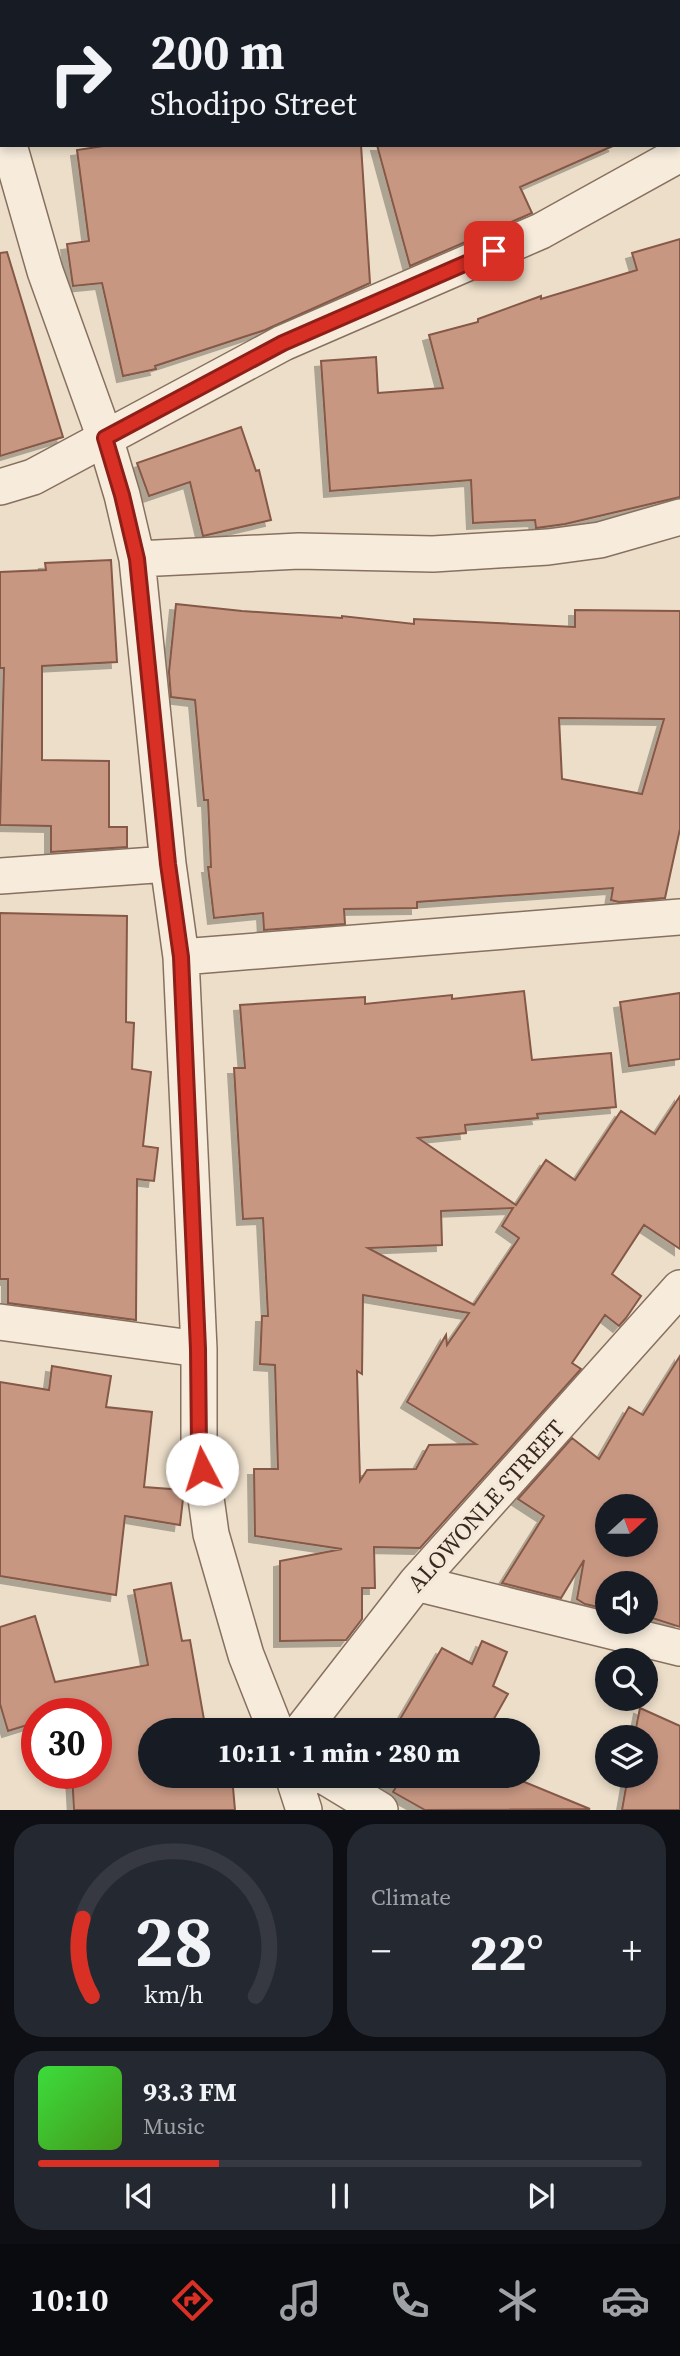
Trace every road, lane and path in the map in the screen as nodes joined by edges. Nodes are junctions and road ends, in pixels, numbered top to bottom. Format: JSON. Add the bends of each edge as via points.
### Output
{"nodes":[{"id":1,"x":10,"y":147,"type":"edge"},
{"id":2,"x":680,"y":154,"type":"edge"},
{"id":3,"x":105,"y":438,"type":"junction"},
{"id":4,"x":0,"y":487,"type":"edge"},
{"id":5,"x":680,"y":517,"type":"edge"},
{"id":6,"x":137,"y":559,"type":"junction"},
{"id":7,"x":168,"y":864,"type":"junction"},
{"id":8,"x":0,"y":876,"type":"edge"},
{"id":9,"x":680,"y":916,"type":"edge"},
{"id":10,"x":181,"y":957,"type":"junction"},
{"id":11,"x":680,"y":1288,"type":"edge"},
{"id":12,"x":669,"y":1320,"type":"edge"},
{"id":13,"x":0,"y":1322,"type":"edge"},
{"id":14,"x":198,"y":1349,"type":"junction"},
{"id":15,"x":416,"y":1583,"type":"junction"},
{"id":16,"x":680,"y":1648,"type":"edge"},
{"id":17,"x":271,"y":1718,"type":"edge"},
{"id":18,"x":311,"y":1718,"type":"edge"},
{"id":19,"x":297,"y":1788,"type":"edge"},
{"id":20,"x":344,"y":1788,"type":"edge"},
{"id":21,"x":304,"y":1810,"type":"edge"},
{"id":22,"x":380,"y":1810,"type":"edge"}],
"edges":[{"from":1,"to":3,"type":"street","via":[[45,271]]},
{"from":2,"to":3,"type":"street","via":[[541,231],[283,343]]},
{"from":3,"to":4,"type":"street","via":[[33,477]]},
{"from":3,"to":6,"type":"street"},
{"from":5,"to":6,"type":"street","via":[[600,540],[548,547],[433,554],[299,551]]},
{"from":6,"to":7,"type":"street"},
{"from":7,"to":8,"type":"street"},
{"from":7,"to":10,"type":"street"},
{"from":9,"to":10,"type":"street"},
{"from":10,"to":14,"type":"street"},
{"from":11,"to":12,"type":"street","name":"ALOWONLE STREET"},
{"from":12,"to":15,"type":"street","name":"ALOWONLE STREET"},
{"from":13,"to":14,"type":"street"},
{"from":14,"to":17,"type":"street","via":[[199,1448],[211,1534],[246,1655]]},
{"from":15,"to":16,"type":"street"},
{"from":15,"to":18,"type":"street","name":"ALOWONLE STREET"},
{"from":19,"to":21,"type":"street"},
{"from":20,"to":22,"type":"street"}]}
